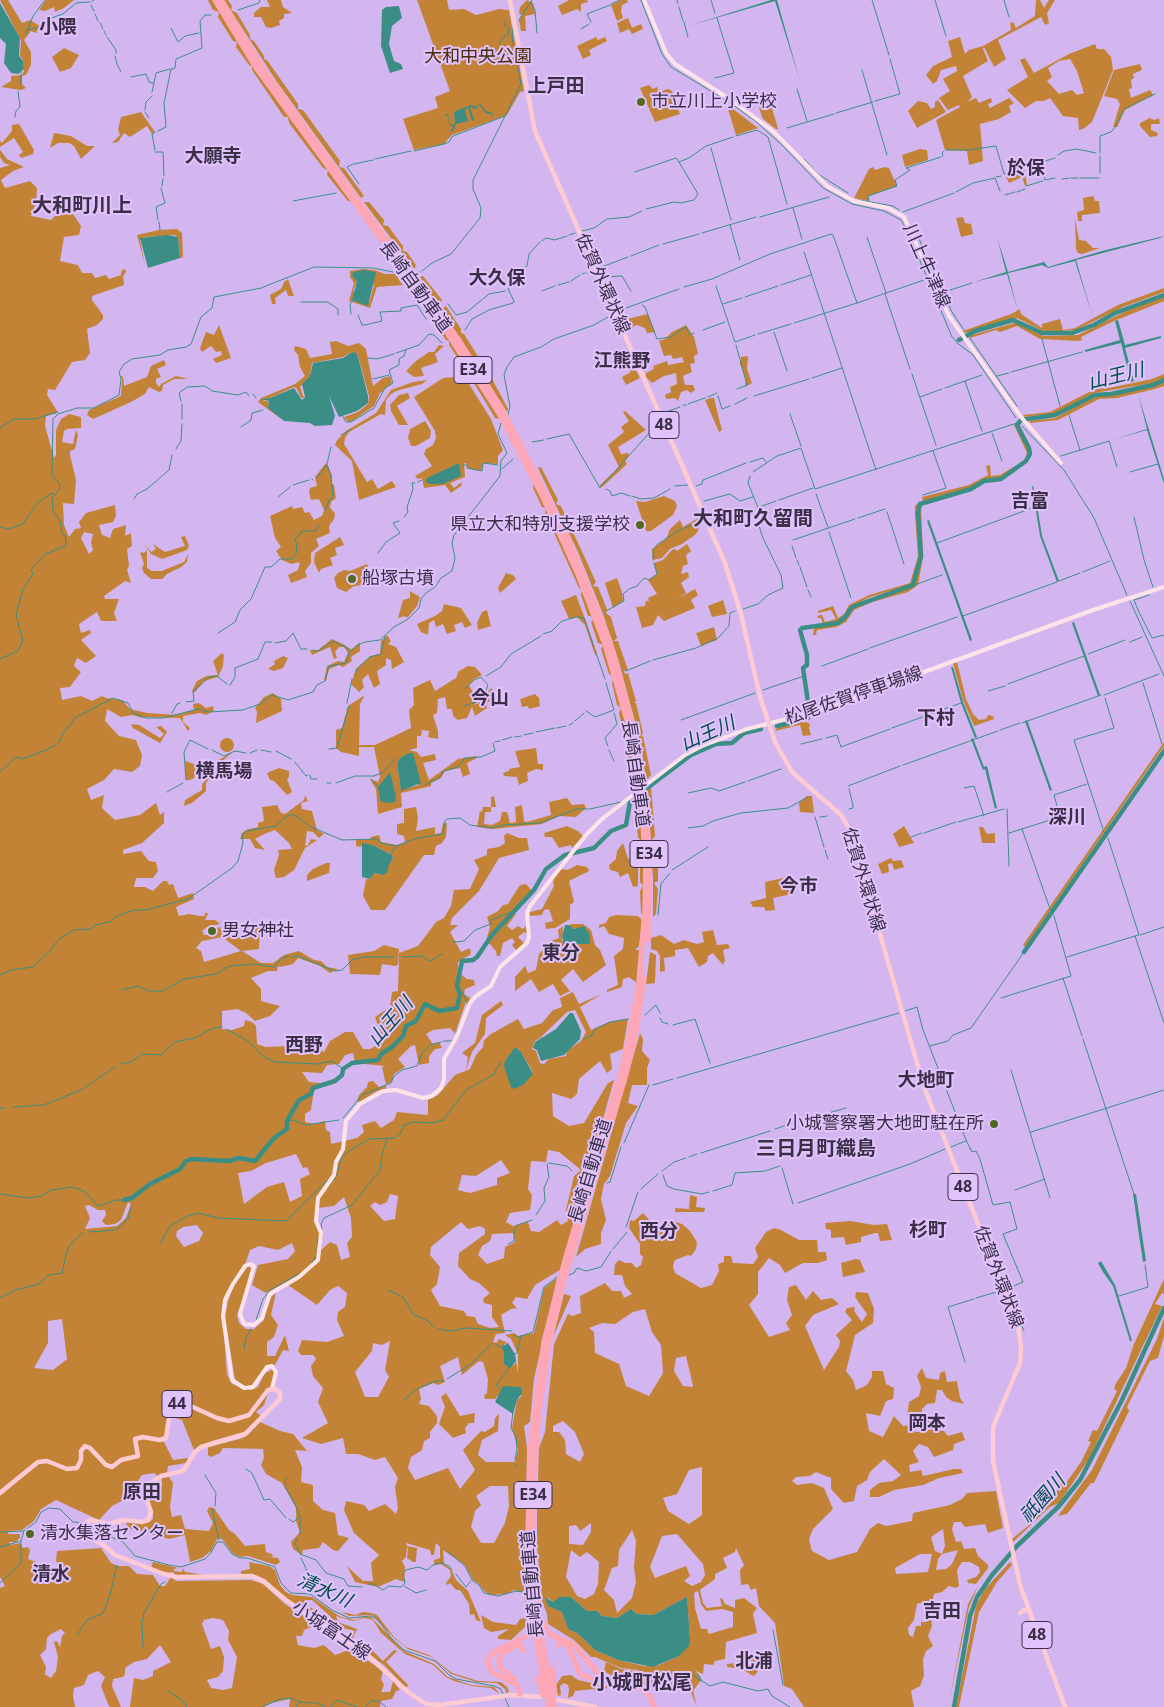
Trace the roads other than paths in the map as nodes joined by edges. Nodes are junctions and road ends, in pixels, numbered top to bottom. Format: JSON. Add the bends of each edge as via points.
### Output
{"nodes":[{"id":1,"x":216,"y":0,"type":"edge"},
{"id":2,"x":221,"y":0,"type":"edge"},
{"id":3,"x":510,"y":0,"type":"edge"},
{"id":4,"x":644,"y":0,"type":"edge"},
{"id":5,"x":1061,"y":463,"type":"dead end"},
{"id":6,"x":1164,"y":587,"type":"edge"},
{"id":7,"x":768,"y":723,"type":"junction"},
{"id":8,"x":642,"y":785,"type":"junction"},
{"id":9,"x":560,"y":1284,"type":"junction"},
{"id":10,"x":272,"y":1389,"type":"junction"},
{"id":11,"x":0,"y":1493,"type":"edge"},
{"id":12,"x":529,"y":1560,"type":"junction"},
{"id":13,"x":534,"y":1565,"type":"junction"},
{"id":14,"x":1028,"y":1611,"type":"junction"},
{"id":15,"x":1020,"y":1613,"type":"dead end"},
{"id":16,"x":544,"y":1624,"type":"junction"},
{"id":17,"x":547,"y":1634,"type":"dead end"},
{"id":18,"x":558,"y":1646,"type":"dead end"},
{"id":19,"x":523,"y":1650,"type":"dead end"},
{"id":20,"x":553,"y":1669,"type":"dead end"},
{"id":21,"x":538,"y":1678,"type":"dead end"},
{"id":22,"x":522,"y":1694,"type":"junction"},
{"id":23,"x":540,"y":1697,"type":"dead end"},
{"id":24,"x":558,"y":1700,"type":"dead end"},
{"id":25,"x":548,"y":1707,"type":"edge"},
{"id":26,"x":555,"y":1707,"type":"edge"},
{"id":27,"x":595,"y":1707,"type":"edge"},
{"id":28,"x":653,"y":1707,"type":"edge"},
{"id":29,"x":1065,"y":1707,"type":"edge"}],
"edges":[{"from":1,"to":8,"type":"highway","name":"長崎自動車道","number":"E34","via":[[280,100],[430,306],[477,376],[523,456],[570,556],[605,644],[625,710]]},
{"from":2,"to":8,"type":"highway","name":"長崎自動車道","number":"E34","via":[[261,66],[458,339],[526,454],[567,536],[610,642],[629,708]]},
{"from":3,"to":7,"type":"main road","name":"佐賀外環状線","number":"48","via":[[535,131],[725,563]]},
{"from":4,"to":5,"type":"main road","name":"川上牛津線","via":[[666,54],[674,64],[774,132],[827,186],[854,201],[888,208],[904,217],[944,307],[1025,423]]},
{"from":6,"to":7,"type":"main road","name":"松尾佐賀停車場線","via":[[816,712]]},
{"from":7,"to":10,"type":"main road","name":"松尾佐賀停車場線","via":[[731,734],[685,755],[602,819],[530,906],[527,912],[527,943],[500,968],[491,986],[470,1003],[444,1059],[441,1088],[432,1096],[423,1098],[396,1090],[383,1090],[360,1104],[346,1121],[343,1149],[334,1175],[318,1198],[316,1221],[321,1233],[318,1260],[299,1277],[270,1294],[262,1318],[254,1325],[244,1324],[240,1314],[254,1266],[245,1266],[225,1300],[223,1316],[232,1380],[244,1388],[253,1387],[266,1368],[272,1366],[276,1372]]},
{"from":7,"to":14,"type":"main road","name":"佐賀外環状線","number":"48","via":[[792,772],[841,815],[850,830],[924,1087],[1018,1325],[1020,1363],[997,1414],[992,1437],[1010,1543]]},
{"from":8,"to":9,"type":"highway","name":"長崎自動車道","number":"E34","via":[[648,912],[634,1030]]},
{"from":9,"to":12,"type":"highway","name":"長崎自動車道","number":"E34","via":[[544,1342],[534,1410],[528,1479]]},
{"from":9,"to":13,"type":"highway","name":"長崎自動車道","number":"E34","via":[[539,1411],[532,1501]]},
{"from":10,"to":11,"type":"main road","number":"44","via":[[249,1415],[229,1421],[178,1403],[170,1411],[166,1438],[160,1440],[143,1436],[135,1439],[138,1456],[121,1460],[112,1467],[85,1446],[77,1468],[67,1469],[47,1461],[38,1462]]},
{"from":10,"to":22,"type":"main road","name":"小城富士線","via":[[278,1391],[280,1399],[245,1434],[201,1447],[183,1471],[163,1475],[146,1486],[151,1512],[148,1520],[108,1524],[93,1520],[84,1523],[83,1534],[115,1555],[164,1574],[177,1577],[252,1576],[263,1581],[365,1653],[426,1704]]},
{"from":12,"to":22,"type":"highway","via":[[530,1633],[496,1651],[488,1663],[494,1673],[517,1684]]},
{"from":12,"to":25,"type":"highway","name":"長崎自動車道","number":"E34","via":[[537,1642]]},
{"from":13,"to":16,"type":"highway"},
{"from":13,"to":26,"type":"highway","name":"長崎自動車道","number":"E34","via":[[542,1646]]},
{"from":14,"to":15,"type":"main road"},
{"from":14,"to":29,"type":"main road","name":"佐賀外環状線","number":"48"},
{"from":16,"to":17,"type":"highway"},
{"from":16,"to":28,"type":"highway","via":[[549,1634],[573,1644],[602,1677],[642,1689],[650,1696]]},
{"from":18,"to":28,"type":"highway","via":[[562,1642],[568,1646],[583,1677],[640,1691]]},
{"from":19,"to":22,"type":"highway","via":[[520,1645],[514,1646],[502,1654],[499,1662],[504,1671],[521,1685]]},
{"from":20,"to":26,"type":"highway"},
{"from":21,"to":25,"type":"highway"},
{"from":22,"to":23,"type":"main road","name":"小城富士線"},
{"from":24,"to":27,"type":"main road"}]}
